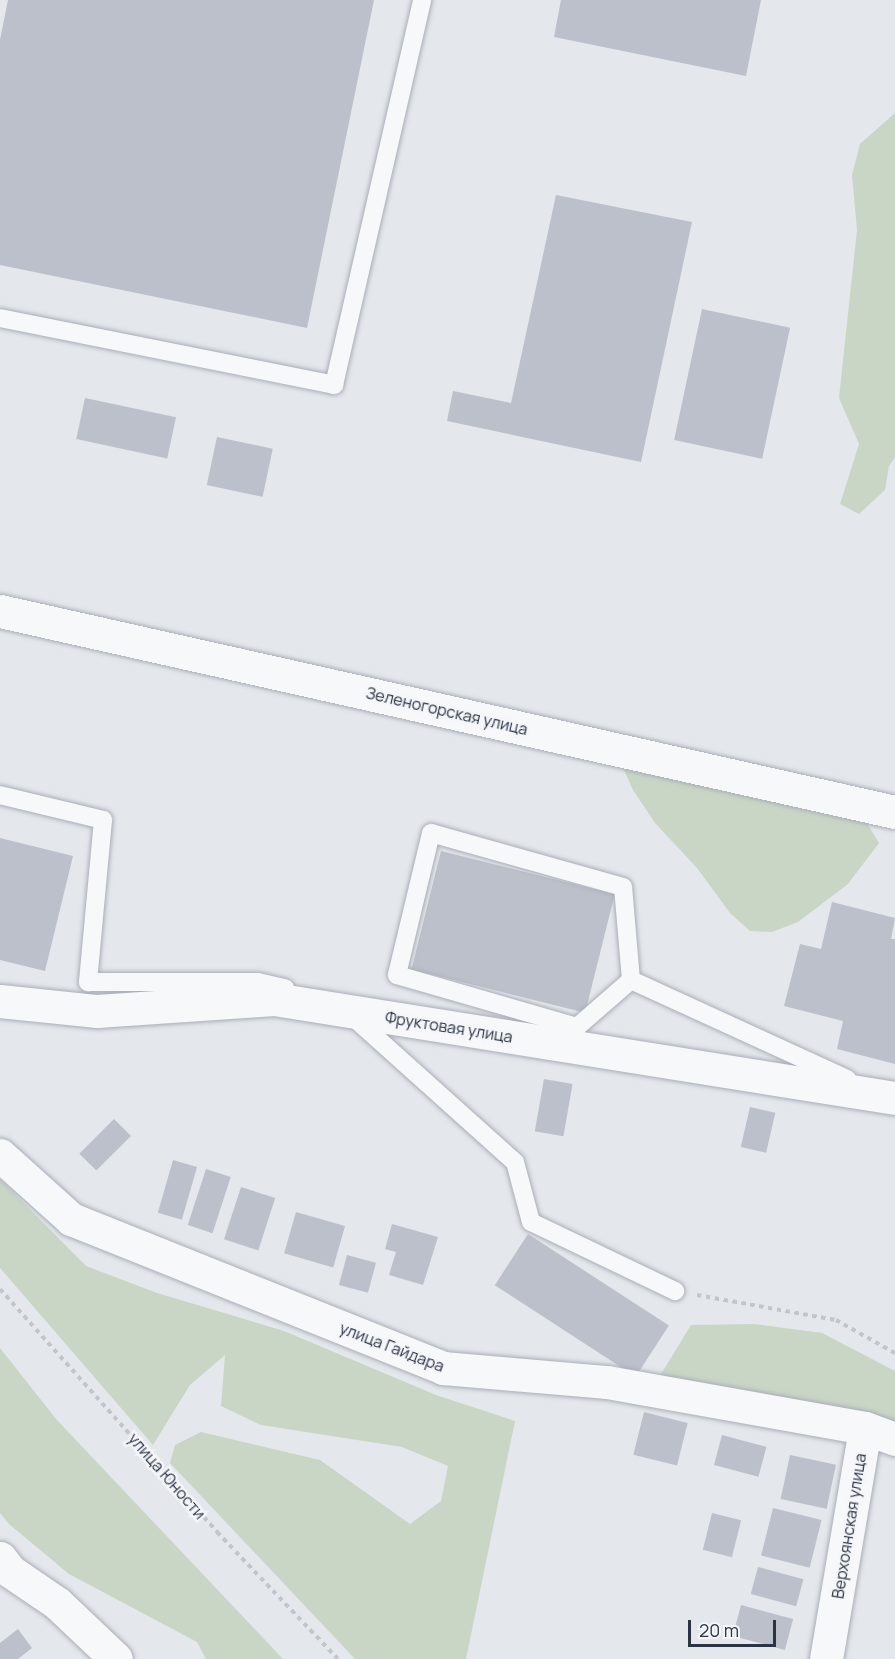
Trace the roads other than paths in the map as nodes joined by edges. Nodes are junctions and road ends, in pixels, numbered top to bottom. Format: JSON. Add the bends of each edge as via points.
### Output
{"nodes":[{"id":1,"x":422,"y":0,"type":"edge"},
{"id":2,"x":0,"y":318,"type":"edge"},
{"id":3,"x":0,"y":611,"type":"edge"},
{"id":4,"x":0,"y":795,"type":"edge"},
{"id":5,"x":889,"y":804,"type":"edge"},
{"id":6,"x":631,"y":980,"type":"junction"},
{"id":7,"x":0,"y":1001,"type":"edge"},
{"id":8,"x":346,"y":1010,"type":"junction"},
{"id":9,"x":577,"y":1027,"type":"junction"},
{"id":10,"x":540,"y":1041,"type":"junction"},
{"id":11,"x":893,"y":1096,"type":"edge"},
{"id":12,"x":0,"y":1155,"type":"edge"},
{"id":13,"x":675,"y":1291,"type":"road end"},
{"id":14,"x":880,"y":1433,"type":"edge"},
{"id":15,"x":0,"y":1558,"type":"edge"},
{"id":16,"x":116,"y":1659,"type":"edge"},
{"id":17,"x":826,"y":1659,"type":"edge"}],
"edges":[{"from":1,"to":2,"type":"lane","via":[[334,385]]},
{"from":3,"to":5,"type":"street","name":"Зеленогорская улица"},
{"from":4,"to":10,"type":"lane","via":[[103,820],[88,982],[258,982]]},
{"from":6,"to":9,"type":"lane"},
{"from":6,"to":9,"type":"lane","via":[[622,887],[431,833],[397,975]]},
{"from":6,"to":11,"type":"lane","via":[[772,1047]]},
{"from":7,"to":8,"type":"street","name":"Фруктовая улица","via":[[97,1011],[274,999]]},
{"from":8,"to":10,"type":"street","name":"Фруктовая улица"},
{"from":8,"to":13,"type":"lane","via":[[514,1162],[531,1222]]},
{"from":9,"to":10,"type":"lane"},
{"from":10,"to":11,"type":"street","name":"Фруктовая улица"},
{"from":12,"to":14,"type":"street","name":"улица Гайдара","via":[[71,1220],[443,1368],[607,1382]]},
{"from":14,"to":17,"type":"street","name":"Верхоянская улица"},
{"from":15,"to":16,"type":"street","via":[[10,1571],[57,1603]]}]}
